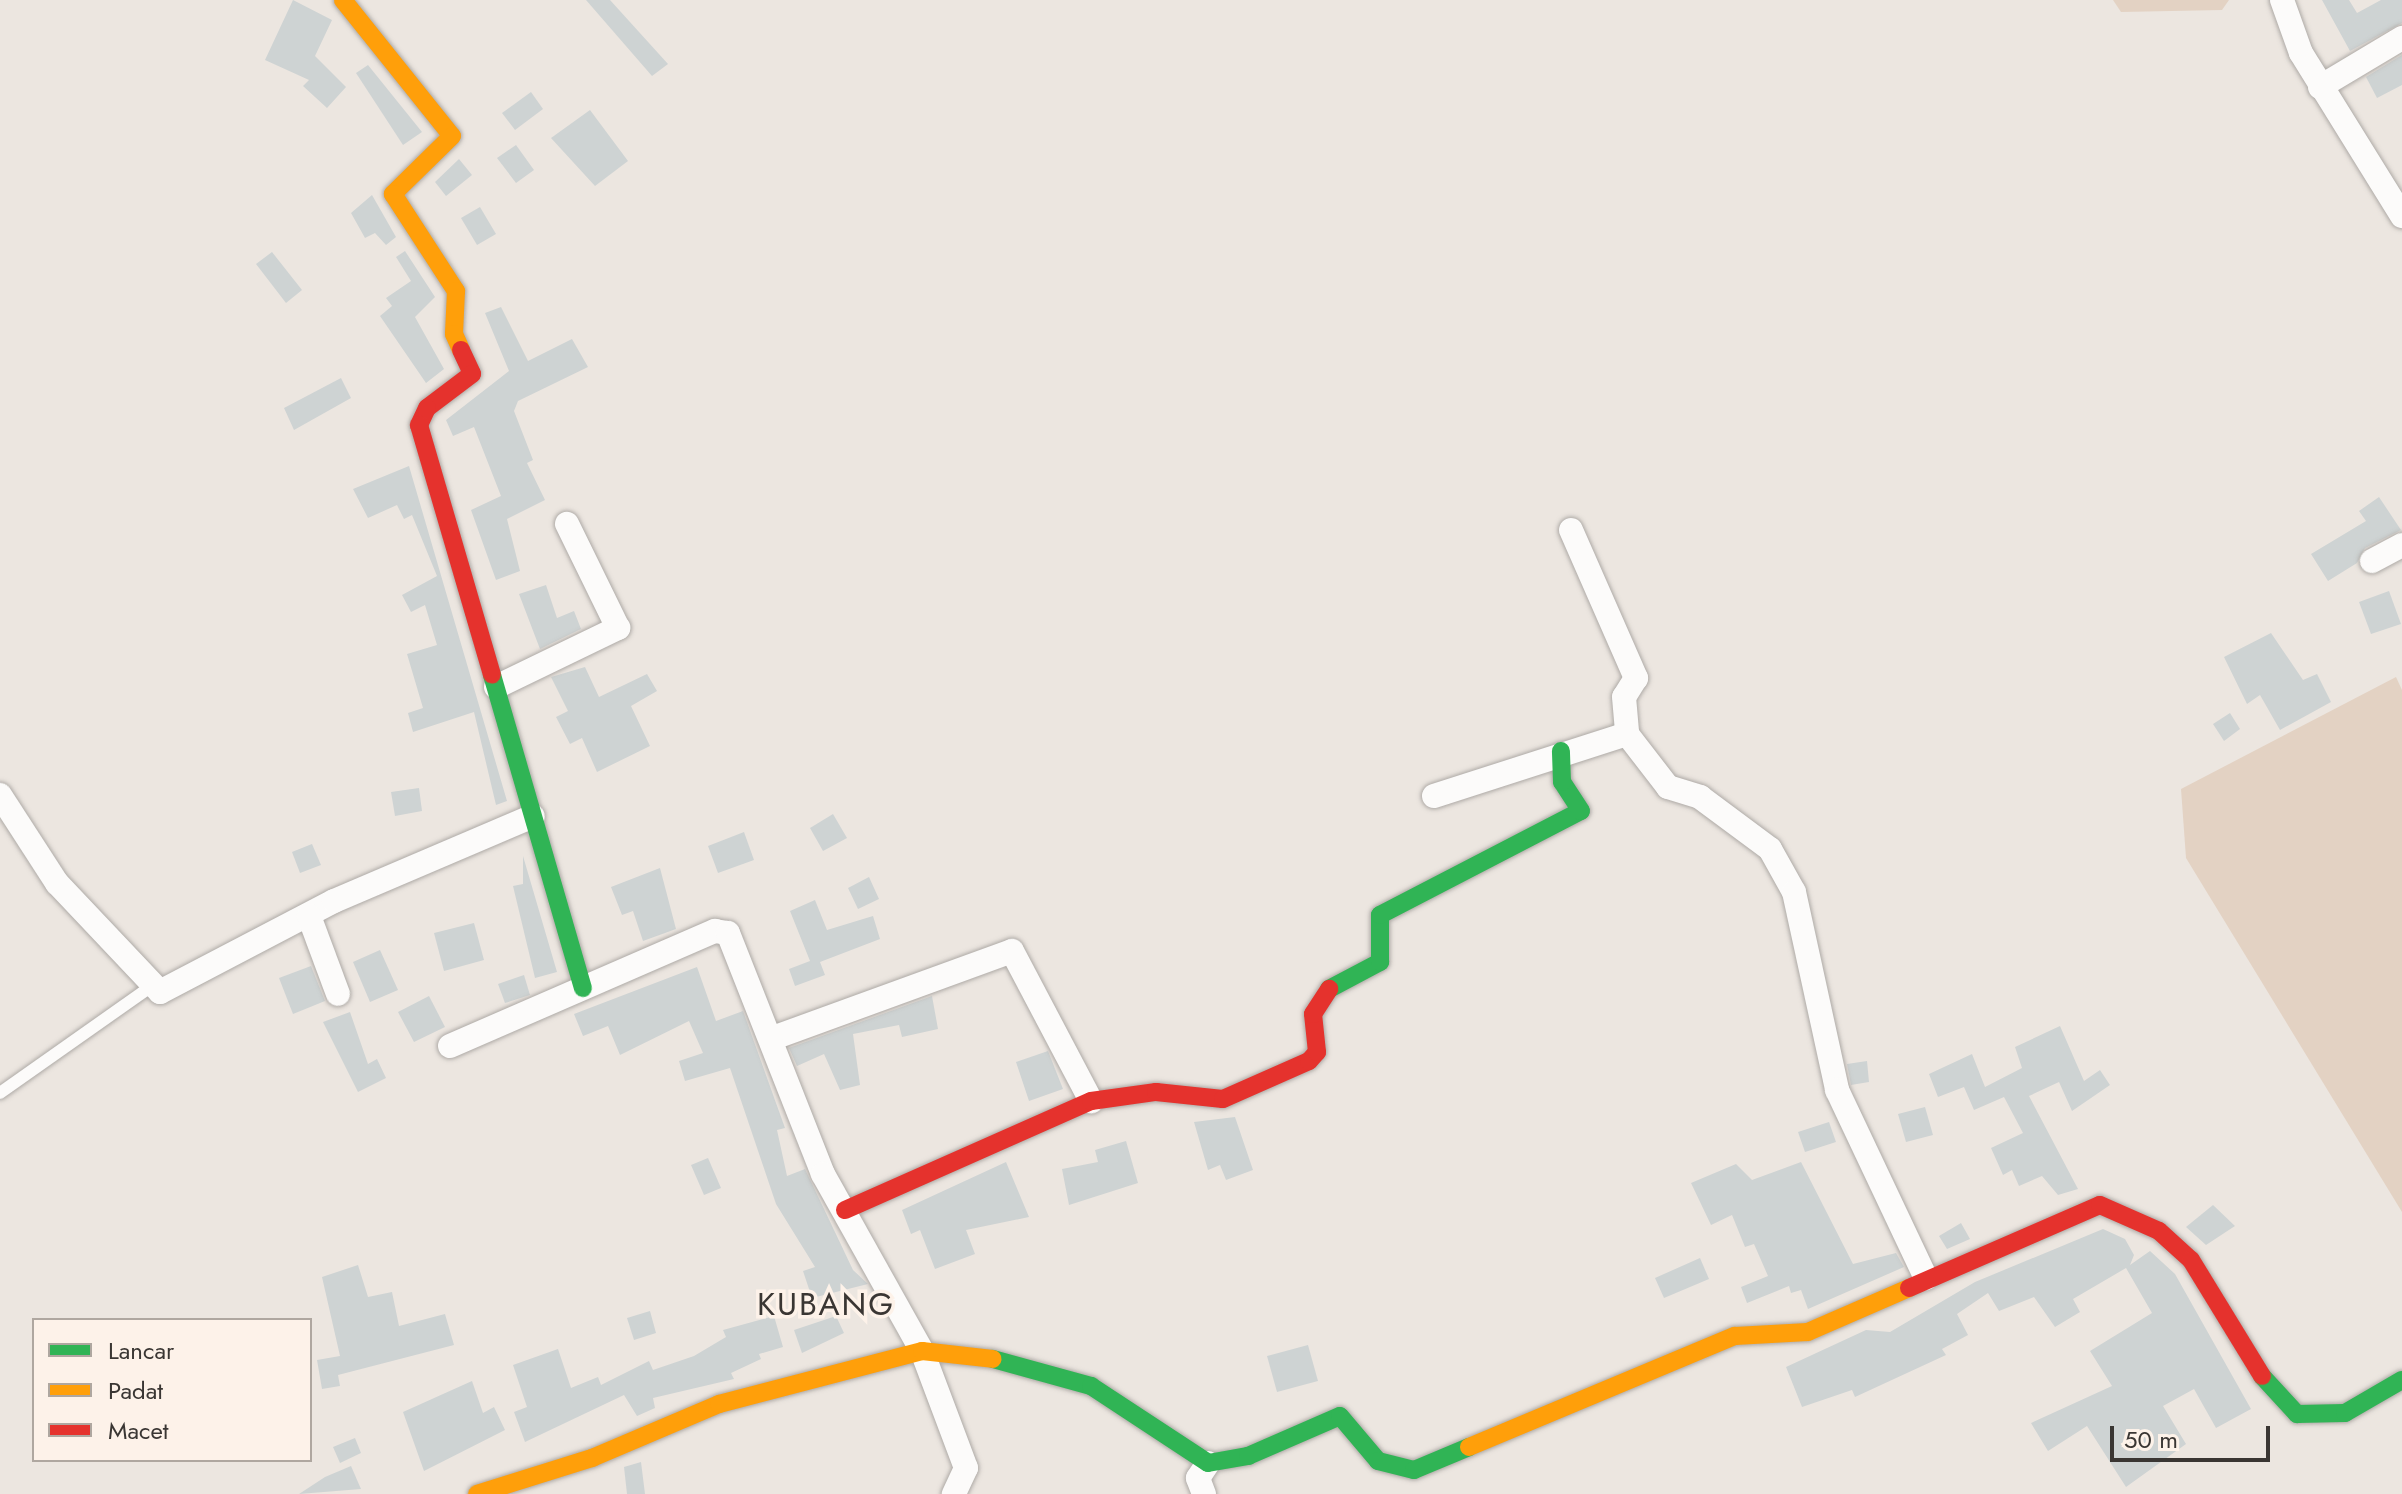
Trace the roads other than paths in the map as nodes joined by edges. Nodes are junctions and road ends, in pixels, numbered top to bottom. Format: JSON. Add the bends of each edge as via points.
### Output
{"nodes":[{"id":1,"x":343,"y":0,"type":"edge"},
{"id":2,"x":2282,"y":0,"type":"edge"},
{"id":3,"x":2402,"y":38,"type":"edge"},
{"id":4,"x":2320,"y":87,"type":"junction"},
{"id":5,"x":2395,"y":208,"type":"edge"},
{"id":6,"x":567,"y":524,"type":"dead end"},
{"id":7,"x":1571,"y":530,"type":"dead end"},
{"id":8,"x":2402,"y":545,"type":"edge"},
{"id":9,"x":2372,"y":561,"type":"dead end"},
{"id":10,"x":496,"y":687,"type":"junction"},
{"id":11,"x":1627,"y":734,"type":"junction"},
{"id":12,"x":1561,"y":751,"type":"junction"},
{"id":13,"x":0,"y":795,"type":"edge"},
{"id":14,"x":1434,"y":796,"type":"dead end"},
{"id":15,"x":533,"y":816,"type":"junction"},
{"id":16,"x":309,"y":916,"type":"junction"},
{"id":17,"x":150,"y":987,"type":"junction"},
{"id":18,"x":583,"y":988,"type":"junction"},
{"id":19,"x":338,"y":994,"type":"dead end"},
{"id":20,"x":773,"y":1038,"type":"junction"},
{"id":21,"x":450,"y":1046,"type":"dead end"},
{"id":22,"x":0,"y":1093,"type":"edge"},
{"id":23,"x":1091,"y":1101,"type":"junction"},
{"id":24,"x":845,"y":1210,"type":"junction"},
{"id":25,"x":1926,"y":1278,"type":"junction"},
{"id":26,"x":922,"y":1351,"type":"junction"},
{"id":27,"x":2402,"y":1380,"type":"edge"},
{"id":28,"x":1208,"y":1463,"type":"junction"},
{"id":29,"x":477,"y":1494,"type":"edge"},
{"id":30,"x":954,"y":1494,"type":"edge"},
{"id":31,"x":1204,"y":1494,"type":"edge"}],
"edges":[{"from":1,"to":10,"type":"street","via":[[452,136],[393,194],[457,293],[454,334],[471,376],[427,408],[419,425]]},
{"from":2,"to":4,"type":"street"},
{"from":3,"to":4,"type":"street"},
{"from":4,"to":5,"type":"street"},
{"from":6,"to":10,"type":"street","via":[[618,628]]},
{"from":7,"to":11,"type":"street","via":[[1636,678],[1624,697]]},
{"from":8,"to":9,"type":"street"},
{"from":10,"to":15,"type":"street"},
{"from":11,"to":12,"type":"street"},
{"from":11,"to":25,"type":"street","via":[[1668,787],[1700,797],[1770,849],[1783,868],[1837,1090]]},
{"from":12,"to":14,"type":"street"},
{"from":12,"to":23,"type":"street","via":[[1562,782],[1581,811],[1380,915],[1380,962],[1324,992],[1313,1014],[1317,1052],[1309,1061],[1223,1099],[1156,1092]]},
{"from":13,"to":17,"type":"street","via":[[57,883]]},
{"from":15,"to":16,"type":"street"},
{"from":15,"to":18,"type":"street"},
{"from":16,"to":17,"type":"street","via":[[172,989]]},
{"from":16,"to":19,"type":"street"},
{"from":17,"to":22,"type":"lane"},
{"from":18,"to":20,"type":"street","via":[[721,931],[735,944]]},
{"from":18,"to":21,"type":"street"},
{"from":20,"to":23,"type":"street","via":[[1012,951]]},
{"from":20,"to":24,"type":"street","via":[[823,1174]]},
{"from":23,"to":24,"type":"street"},
{"from":24,"to":26,"type":"street"},
{"from":25,"to":27,"type":"street","via":[[2100,1205],[2159,1231],[2191,1260],[2273,1393],[2297,1414],[2345,1413]]},
{"from":25,"to":28,"type":"street","via":[[1808,1332],[1735,1336],[1414,1470],[1378,1461],[1340,1416],[1248,1456]]},
{"from":26,"to":28,"type":"street","via":[[968,1352],[1091,1386]]},
{"from":26,"to":29,"type":"street","via":[[719,1404],[592,1458]]},
{"from":26,"to":30,"type":"street","via":[[966,1468]]},
{"from":28,"to":31,"type":"street","via":[[1198,1478]]}]}
